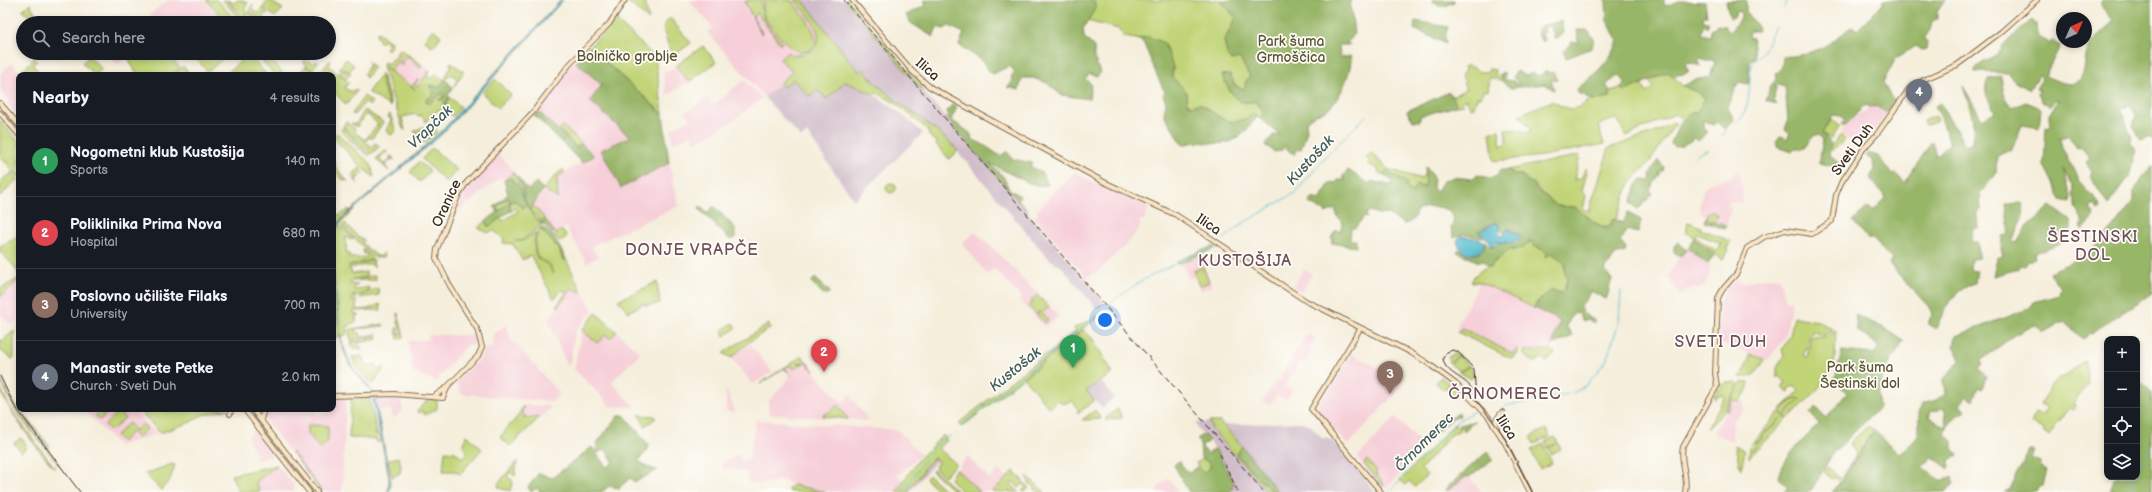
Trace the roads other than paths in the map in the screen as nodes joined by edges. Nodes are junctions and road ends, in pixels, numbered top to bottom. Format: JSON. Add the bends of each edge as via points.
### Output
{"nodes":[{"id":1,"x":625,"y":0,"type":"edge"},
{"id":2,"x":852,"y":0,"type":"edge"},
{"id":3,"x":2037,"y":0,"type":"edge"},
{"id":4,"x":0,"y":103,"type":"edge"},
{"id":5,"x":0,"y":113,"type":"edge"},
{"id":6,"x":16,"y":122,"type":"edge"},
{"id":7,"x":16,"y":132,"type":"edge"},
{"id":8,"x":1360,"y":329,"type":"junction"},
{"id":9,"x":446,"y":388,"type":"junction"},
{"id":10,"x":336,"y":396,"type":"edge"},
{"id":11,"x":433,"y":397,"type":"junction"},
{"id":12,"x":247,"y":412,"type":"edge"},
{"id":13,"x":254,"y":412,"type":"edge"},
{"id":14,"x":263,"y":412,"type":"edge"},
{"id":15,"x":1502,"y":412,"type":"dead end"},
{"id":16,"x":261,"y":420,"type":"junction"},
{"id":17,"x":1497,"y":430,"type":"junction"},
{"id":18,"x":309,"y":492,"type":"edge"},
{"id":19,"x":317,"y":492,"type":"edge"},
{"id":20,"x":1381,"y":492,"type":"edge"},
{"id":21,"x":1530,"y":492,"type":"edge"},
{"id":22,"x":1685,"y":492,"type":"edge"}],
"edges":[{"from":1,"to":9,"type":"main road","name":"Oranice","via":[[609,24],[569,65],[532,113],[466,182],[459,194],[436,258],[476,329],[482,346],[478,356]]},
{"from":2,"to":8,"type":"main road","name":"Ilica","via":[[909,68],[930,87],[1104,182],[1176,216],[1302,298]]},
{"from":3,"to":22,"type":"main road","name":"Sveti Duh","via":[[1964,60],[1909,89],[1841,183],[1829,224],[1812,234],[1791,229],[1779,231],[1762,238],[1745,250],[1735,277],[1718,298],[1715,373],[1717,381],[1714,392],[1682,447],[1681,455],[1687,483]]},
{"from":4,"to":6,"type":"main road"},
{"from":5,"to":7,"type":"main road"},
{"from":8,"to":17,"type":"main road","name":"Ilica","via":[[1408,350],[1448,377],[1470,397]]},
{"from":8,"to":20,"type":"main road","via":[[1311,405],[1311,410]]},
{"from":9,"to":11,"type":"main road"},
{"from":9,"to":11,"type":"main road","name":"Oranice","via":[[443,398]]},
{"from":10,"to":11,"type":"main road","via":[[376,394]]},
{"from":12,"to":18,"type":"main road"},
{"from":13,"to":16,"type":"main road"},
{"from":14,"to":16,"type":"main road"},
{"from":15,"to":17,"type":"main road","via":[[1496,420]]},
{"from":16,"to":19,"type":"main road"},
{"from":17,"to":21,"type":"main road","name":"Ilica"}]}
